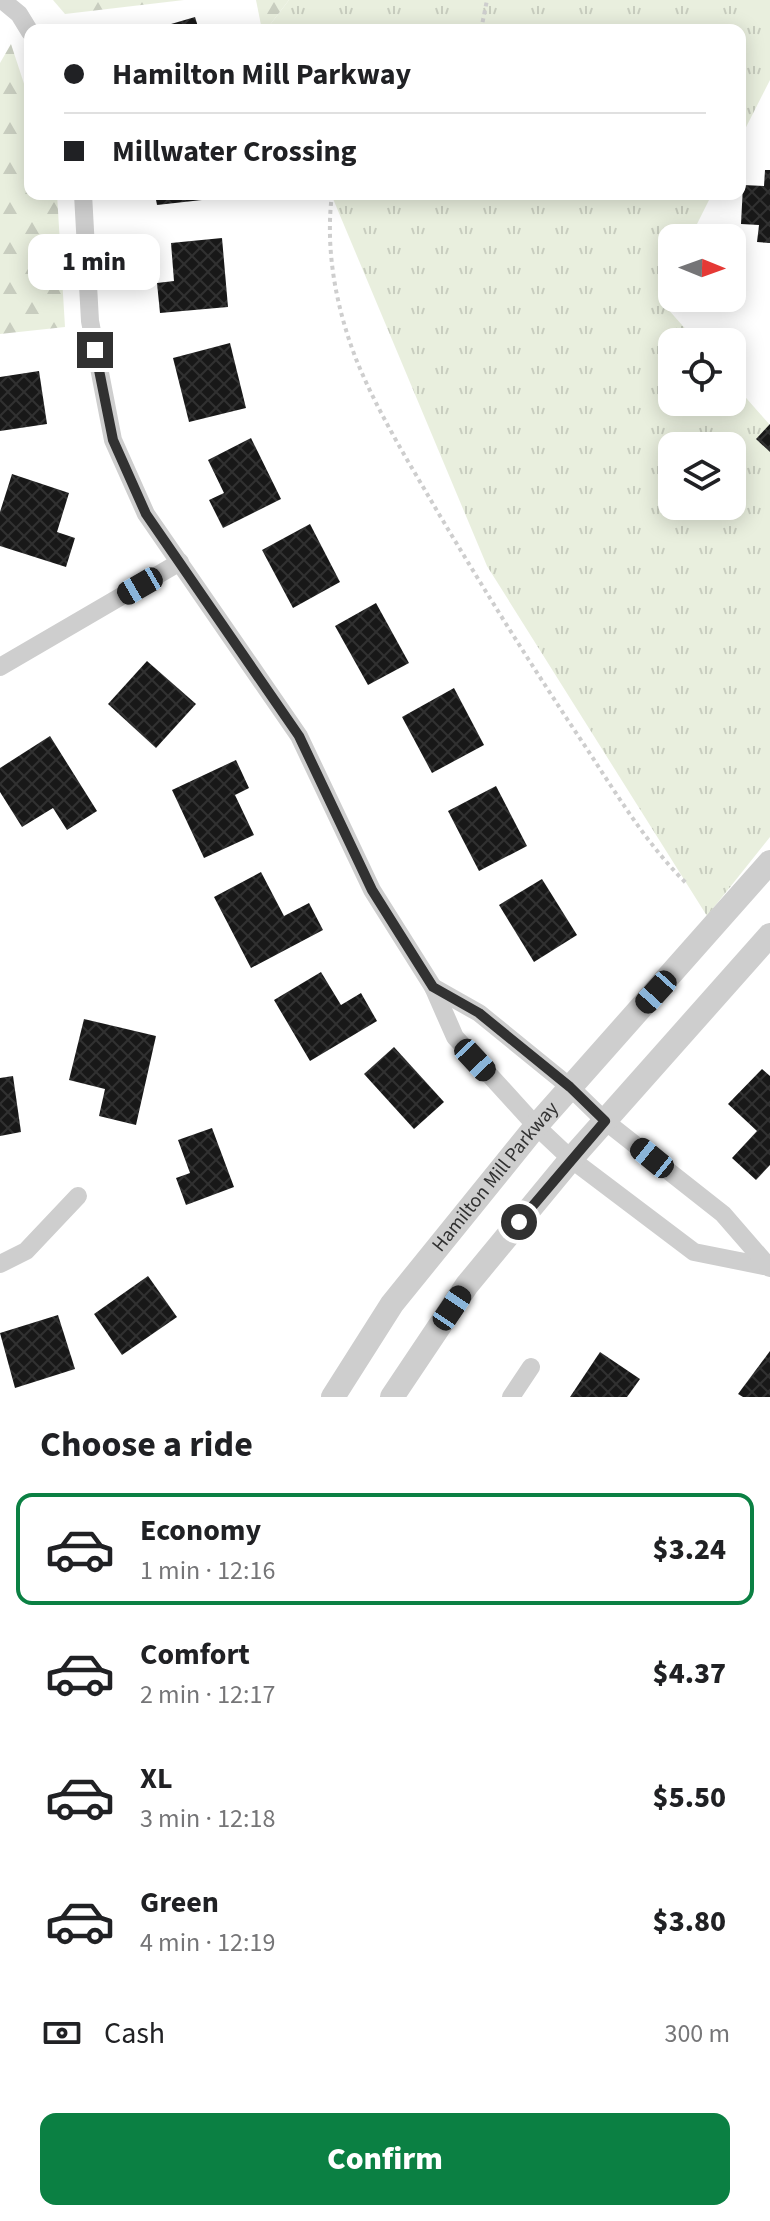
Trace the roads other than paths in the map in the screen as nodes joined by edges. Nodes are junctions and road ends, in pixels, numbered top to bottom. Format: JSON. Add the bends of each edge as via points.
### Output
{"nodes":[{"id":1,"x":2,"y":0,"type":"edge"},
{"id":2,"x":25,"y":24,"type":"edge"},
{"id":3,"x":83,"y":200,"type":"edge"},
{"id":4,"x":180,"y":562,"type":"junction"},
{"id":5,"x":0,"y":667,"type":"edge"},
{"id":6,"x":770,"y":862,"type":"edge"},
{"id":7,"x":770,"y":935,"type":"edge"},
{"id":8,"x":433,"y":987,"type":"junction"},
{"id":9,"x":570,"y":1087,"type":"junction"},
{"id":10,"x":605,"y":1121,"type":"junction"},
{"id":11,"x":536,"y":1126,"type":"junction"},
{"id":12,"x":571,"y":1159,"type":"junction"},
{"id":13,"x":78,"y":1196,"type":"dead end"},
{"id":14,"x":0,"y":1264,"type":"edge"},
{"id":15,"x":769,"y":1267,"type":"edge"},
{"id":16,"x":531,"y":1367,"type":"dead end"},
{"id":17,"x":333,"y":1397,"type":"edge"},
{"id":18,"x":392,"y":1397,"type":"edge"},
{"id":19,"x":511,"y":1397,"type":"edge"}],
"edges":[{"from":1,"to":2,"type":"street"},
{"from":3,"to":4,"type":"street","via":[[90,321],[113,440],[146,514]]},
{"from":4,"to":5,"type":"street"},
{"from":4,"to":8,"type":"street","via":[[299,736],[372,890]]},
{"from":6,"to":9,"type":"street","name":"Hamilton Mill Parkway"},
{"from":7,"to":10,"type":"street"},
{"from":8,"to":9,"type":"street","via":[[479,1013]]},
{"from":8,"to":11,"type":"street","via":[[455,1037]]},
{"from":9,"to":10,"type":"street"},
{"from":9,"to":11,"type":"street","name":"Hamilton Mill Parkway"},
{"from":10,"to":12,"type":"street"},
{"from":10,"to":15,"type":"street","via":[[723,1214]]},
{"from":11,"to":12,"type":"street"},
{"from":11,"to":17,"type":"street","name":"Hamilton Mill Parkway","via":[[392,1304]]},
{"from":12,"to":15,"type":"street","via":[[694,1252]]},
{"from":12,"to":18,"type":"street","via":[[467,1285]]},
{"from":13,"to":14,"type":"street","via":[[26,1251]]},
{"from":16,"to":19,"type":"street"}]}
